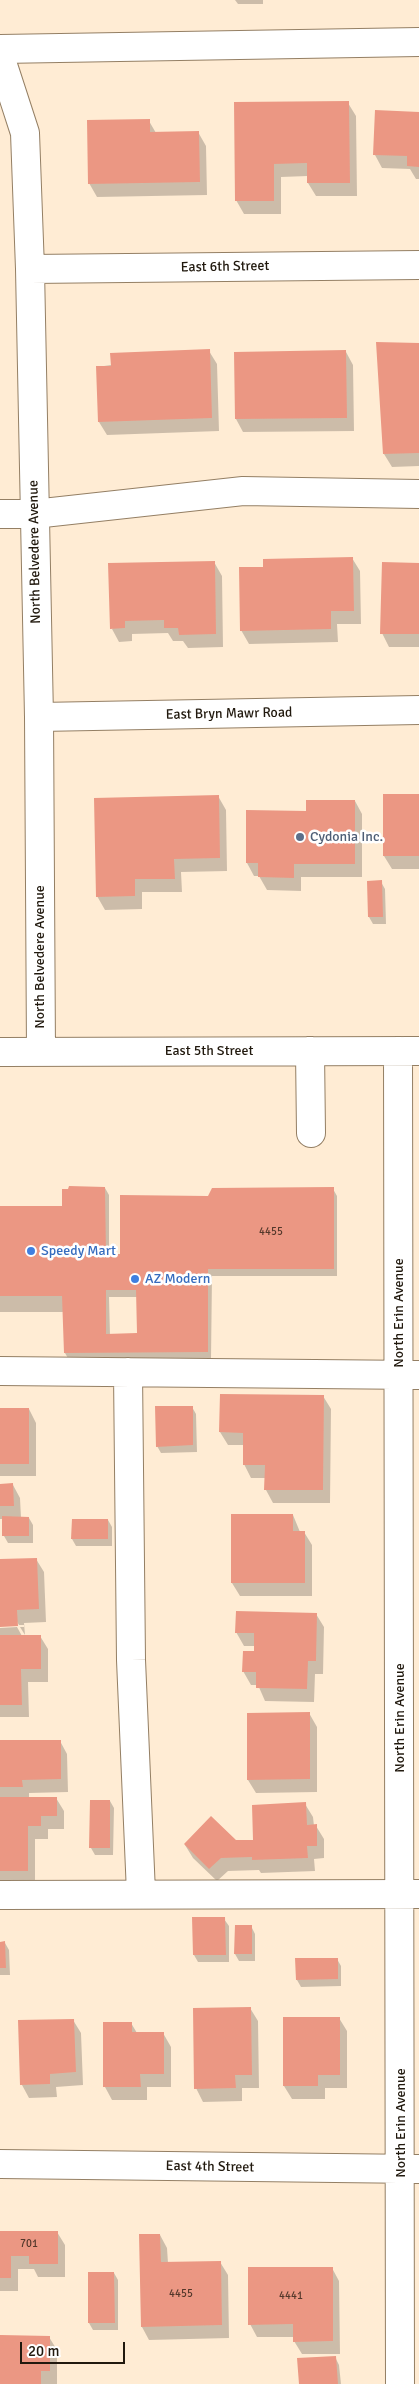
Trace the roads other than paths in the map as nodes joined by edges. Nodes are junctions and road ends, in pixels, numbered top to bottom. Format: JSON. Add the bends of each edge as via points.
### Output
{"nodes":[{"id":1,"x":419,"y":42,"type":"edge"},
{"id":2,"x":0,"y":49,"type":"edge"},
{"id":3,"x":0,"y":56,"type":"edge"},
{"id":4,"x":419,"y":265,"type":"edge"},
{"id":5,"x":30,"y":269,"type":"junction"},
{"id":6,"x":419,"y":494,"type":"edge"},
{"id":7,"x":0,"y":514,"type":"edge"},
{"id":8,"x":34,"y":514,"type":"junction"},
{"id":9,"x":419,"y":710,"type":"edge"},
{"id":10,"x":39,"y":717,"type":"junction"},
{"id":11,"x":310,"y":1051,"type":"junction"},
{"id":12,"x":409,"y":1051,"type":"edge"},
{"id":13,"x":0,"y":1052,"type":"edge"},
{"id":14,"x":41,"y":1052,"type":"junction"},
{"id":15,"x":311,"y":1133,"type":"dead end"},
{"id":16,"x":0,"y":1372,"type":"edge"},
{"id":17,"x":128,"y":1372,"type":"junction"},
{"id":18,"x":409,"y":1375,"type":"edge"},
{"id":19,"x":141,"y":1894,"type":"junction"},
{"id":20,"x":410,"y":1894,"type":"edge"},
{"id":21,"x":0,"y":1895,"type":"edge"},
{"id":22,"x":0,"y":2164,"type":"edge"},
{"id":23,"x":410,"y":2169,"type":"edge"},
{"id":24,"x":400,"y":2384,"type":"edge"}],
"edges":[{"from":1,"to":2,"type":"street"},
{"from":3,"to":5,"type":"street","name":"North Belvedere Avenue","via":[[25,133]]},
{"from":4,"to":5,"type":"street","name":"East 6th Street"},
{"from":5,"to":8,"type":"street","name":"North Belvedere Avenue"},
{"from":6,"to":8,"type":"street","via":[[242,492]]},
{"from":7,"to":8,"type":"street"},
{"from":8,"to":10,"type":"street","name":"North Belvedere Avenue"},
{"from":9,"to":10,"type":"street","name":"East Bryn Mawr Road"},
{"from":10,"to":14,"type":"street","name":"North Belvedere Avenue"},
{"from":11,"to":12,"type":"street","name":"East 5th Street"},
{"from":11,"to":14,"type":"street","name":"East 5th Street"},
{"from":11,"to":15,"type":"street"},
{"from":12,"to":18,"type":"street","name":"North Erin Avenue"},
{"from":13,"to":14,"type":"street","name":"East 5th Street"},
{"from":16,"to":17,"type":"street"},
{"from":17,"to":18,"type":"street"},
{"from":17,"to":19,"type":"street","via":[[131,1660]]},
{"from":18,"to":20,"type":"street","name":"North Erin Avenue"},
{"from":19,"to":20,"type":"street"},
{"from":19,"to":21,"type":"street"},
{"from":20,"to":23,"type":"street","name":"North Erin Avenue"},
{"from":22,"to":23,"type":"street","name":"East 4th Street"},
{"from":23,"to":24,"type":"street","name":"North Erin Avenue"}]}
